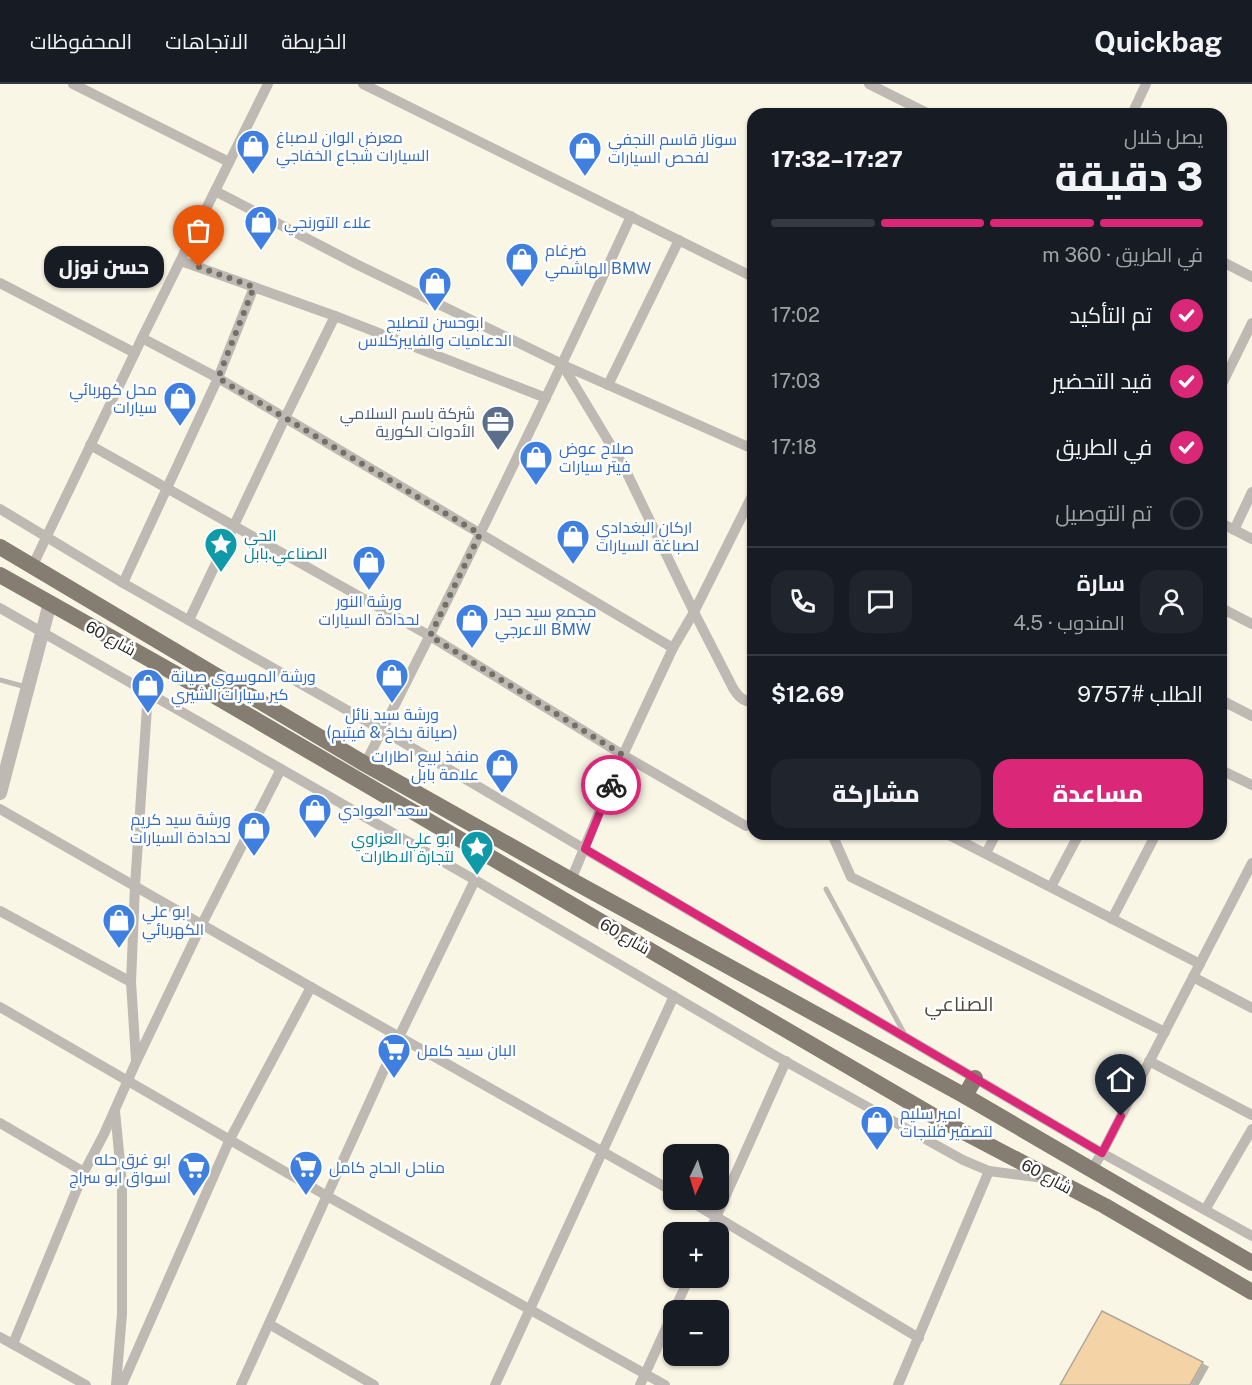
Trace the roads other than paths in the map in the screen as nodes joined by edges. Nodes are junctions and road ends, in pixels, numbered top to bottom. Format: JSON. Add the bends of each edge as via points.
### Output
{"nodes":[{"id":1,"x":73,"y":84,"type":"edge"},
{"id":2,"x":268,"y":84,"type":"edge"},
{"id":3,"x":363,"y":84,"type":"edge"},
{"id":4,"x":869,"y":84,"type":"edge"},
{"id":5,"x":1146,"y":84,"type":"edge"},
{"id":6,"x":892,"y":89,"type":"edge"},
{"id":7,"x":920,"y":108,"type":"edge"},
{"id":8,"x":1135,"y":108,"type":"edge"},
{"id":9,"x":229,"y":162,"type":"junction"},
{"id":10,"x":215,"y":191,"type":"junction"},
{"id":11,"x":631,"y":216,"type":"junction"},
{"id":12,"x":679,"y":240,"type":"junction"},
{"id":13,"x":181,"y":261,"type":"junction"},
{"id":14,"x":1227,"y":264,"type":"edge"},
{"id":15,"x":747,"y":274,"type":"edge"},
{"id":16,"x":1252,"y":277,"type":"edge"},
{"id":17,"x":0,"y":283,"type":"edge"},
{"id":18,"x":254,"y":287,"type":"junction"},
{"id":19,"x":335,"y":316,"type":"junction"},
{"id":20,"x":1252,"y":323,"type":"edge"},
{"id":21,"x":142,"y":338,"type":"junction"},
{"id":22,"x":135,"y":354,"type":"junction"},
{"id":23,"x":562,"y":364,"type":"junction"},
{"id":24,"x":1227,"y":374,"type":"edge"},
{"id":25,"x":218,"y":378,"type":"junction"},
{"id":26,"x":608,"y":385,"type":"junction"},
{"id":27,"x":546,"y":398,"type":"junction"},
{"id":28,"x":285,"y":418,"type":"junction"},
{"id":29,"x":90,"y":445,"type":"junction"},
{"id":30,"x":747,"y":446,"type":"edge"},
{"id":31,"x":167,"y":488,"type":"junction"},
{"id":32,"x":1252,"y":492,"type":"edge"},
{"id":33,"x":747,"y":506,"type":"edge"},
{"id":34,"x":0,"y":509,"type":"edge"},
{"id":35,"x":233,"y":525,"type":"junction"},
{"id":36,"x":1227,"y":526,"type":"edge"},
{"id":37,"x":1234,"y":530,"type":"junction"},
{"id":38,"x":480,"y":534,"type":"junction"},
{"id":39,"x":47,"y":538,"type":"junction"},
{"id":40,"x":1252,"y":539,"type":"edge"},
{"id":41,"x":0,"y":547,"type":"edge"},
{"id":42,"x":32,"y":567,"type":"junction"},
{"id":43,"x":0,"y":575,"type":"edge"},
{"id":44,"x":123,"y":583,"type":"junction"},
{"id":45,"x":50,"y":603,"type":"junction"},
{"id":46,"x":0,"y":608,"type":"edge"},
{"id":47,"x":1227,"y":611,"type":"edge"},
{"id":48,"x":694,"y":612,"type":"junction"},
{"id":49,"x":189,"y":620,"type":"junction"},
{"id":50,"x":1252,"y":624,"type":"edge"},
{"id":51,"x":42,"y":631,"type":"junction"},
{"id":52,"x":430,"y":636,"type":"junction"},
{"id":53,"x":673,"y":648,"type":"junction"},
{"id":54,"x":0,"y":680,"type":"edge"},
{"id":55,"x":28,"y":687,"type":"junction"},
{"id":56,"x":148,"y":692,"type":"junction"},
{"id":57,"x":747,"y":701,"type":"edge"},
{"id":58,"x":1227,"y":702,"type":"edge"},
{"id":59,"x":1252,"y":716,"type":"edge"},
{"id":60,"x":382,"y":730,"type":"junction"},
{"id":61,"x":623,"y":755,"type":"junction"},
{"id":62,"x":364,"y":764,"type":"junction"},
{"id":63,"x":281,"y":769,"type":"junction"},
{"id":64,"x":1227,"y":773,"type":"edge"},
{"id":65,"x":1252,"y":785,"type":"edge"},
{"id":66,"x":0,"y":793,"type":"edge"},
{"id":67,"x":0,"y":809,"type":"edge"},
{"id":68,"x":746,"y":826,"type":"dead end"},
{"id":69,"x":835,"y":840,"type":"edge"},
{"id":70,"x":959,"y":840,"type":"edge"},
{"id":71,"x":993,"y":840,"type":"edge"},
{"id":72,"x":1076,"y":840,"type":"edge"},
{"id":73,"x":1153,"y":840,"type":"edge"},
{"id":74,"x":585,"y":849,"type":"junction"},
{"id":75,"x":986,"y":853,"type":"junction"},
{"id":76,"x":1252,"y":863,"type":"edge"},
{"id":77,"x":475,"y":880,"type":"junction"},
{"id":78,"x":571,"y":880,"type":"junction"},
{"id":79,"x":135,"y":886,"type":"junction"},
{"id":80,"x":1240,"y":886,"type":"junction"},
{"id":81,"x":1051,"y":887,"type":"junction"},
{"id":82,"x":826,"y":889,"type":"dead end"},
{"id":83,"x":1252,"y":892,"type":"edge"},
{"id":84,"x":0,"y":911,"type":"edge"},
{"id":85,"x":1112,"y":919,"type":"junction"},
{"id":86,"x":202,"y":924,"type":"junction"},
{"id":87,"x":1200,"y":964,"type":"junction"},
{"id":88,"x":1193,"y":977,"type":"junction"},
{"id":89,"x":131,"y":982,"type":"junction"},
{"id":90,"x":311,"y":987,"type":"junction"},
{"id":91,"x":674,"y":996,"type":"junction"},
{"id":92,"x":0,"y":1007,"type":"edge"},
{"id":93,"x":1252,"y":1008,"type":"edge"},
{"id":94,"x":1165,"y":1032,"type":"junction"},
{"id":95,"x":399,"y":1037,"type":"junction"},
{"id":96,"x":906,"y":1037,"type":"junction"},
{"id":97,"x":786,"y":1061,"type":"junction"},
{"id":98,"x":1149,"y":1061,"type":"junction"},
{"id":99,"x":136,"y":1062,"type":"junction"},
{"id":100,"x":975,"y":1078,"type":"junction"},
{"id":101,"x":128,"y":1081,"type":"junction"},
{"id":102,"x":965,"y":1096,"type":"junction"},
{"id":103,"x":115,"y":1111,"type":"junction"},
{"id":104,"x":1252,"y":1115,"type":"edge"},
{"id":105,"x":0,"y":1123,"type":"edge"},
{"id":106,"x":1252,"y":1129,"type":"edge"},
{"id":107,"x":230,"y":1139,"type":"junction"},
{"id":108,"x":602,"y":1151,"type":"junction"},
{"id":109,"x":1102,"y":1153,"type":"junction"},
{"id":110,"x":1092,"y":1169,"type":"junction"},
{"id":111,"x":989,"y":1171,"type":"junction"},
{"id":112,"x":84,"y":1172,"type":"junction"},
{"id":113,"x":1064,"y":1184,"type":"junction"},
{"id":114,"x":663,"y":1186,"type":"edge"},
{"id":115,"x":327,"y":1196,"type":"junction"},
{"id":116,"x":706,"y":1210,"type":"edge"},
{"id":117,"x":1205,"y":1210,"type":"junction"},
{"id":118,"x":717,"y":1216,"type":"junction"},
{"id":119,"x":714,"y":1222,"type":"edge"},
{"id":120,"x":1252,"y":1236,"type":"edge"},
{"id":121,"x":1252,"y":1263,"type":"edge"},
{"id":122,"x":684,"y":1288,"type":"edge"},
{"id":123,"x":1252,"y":1292,"type":"edge"},
{"id":124,"x":530,"y":1309,"type":"junction"},
{"id":125,"x":269,"y":1324,"type":"junction"},
{"id":126,"x":0,"y":1337,"type":"edge"},
{"id":127,"x":919,"y":1338,"type":"junction"},
{"id":128,"x":13,"y":1344,"type":"junction"},
{"id":129,"x":645,"y":1374,"type":"junction"},
{"id":130,"x":86,"y":1385,"type":"edge"},
{"id":131,"x":116,"y":1385,"type":"edge"},
{"id":132,"x":122,"y":1385,"type":"edge"},
{"id":133,"x":241,"y":1385,"type":"edge"},
{"id":134,"x":374,"y":1385,"type":"edge"},
{"id":135,"x":495,"y":1385,"type":"edge"},
{"id":136,"x":640,"y":1385,"type":"edge"},
{"id":137,"x":665,"y":1385,"type":"edge"},
{"id":138,"x":898,"y":1385,"type":"edge"}],
"edges":[{"from":1,"to":9,"type":"street"},
{"from":2,"to":9,"type":"street"},
{"from":3,"to":11,"type":"street"},
{"from":4,"to":6,"type":"street"},
{"from":5,"to":8,"type":"street"},
{"from":6,"to":7,"type":"street"},
{"from":9,"to":10,"type":"street"},
{"from":10,"to":13,"type":"street"},
{"from":10,"to":23,"type":"street"},
{"from":11,"to":12,"type":"street"},
{"from":11,"to":23,"type":"street"},
{"from":12,"to":15,"type":"street"},
{"from":12,"to":26,"type":"street"},
{"from":13,"to":18,"type":"street"},
{"from":13,"to":21,"type":"street"},
{"from":14,"to":16,"type":"street"},
{"from":17,"to":22,"type":"street"},
{"from":18,"to":19,"type":"street"},
{"from":18,"to":25,"type":"street"},
{"from":19,"to":27,"type":"street"},
{"from":19,"to":28,"type":"street"},
{"from":20,"to":24,"type":"street"},
{"from":21,"to":22,"type":"street"},
{"from":21,"to":25,"type":"street"},
{"from":22,"to":29,"type":"street"},
{"from":23,"to":26,"type":"street"},
{"from":23,"to":27,"type":"street"},
{"from":23,"to":48,"type":"street","via":[[624,467]]},
{"from":25,"to":28,"type":"street"},
{"from":25,"to":31,"type":"street"},
{"from":26,"to":30,"type":"street"},
{"from":27,"to":38,"type":"street"},
{"from":28,"to":35,"type":"street"},
{"from":28,"to":38,"type":"street"},
{"from":29,"to":31,"type":"street"},
{"from":29,"to":39,"type":"street"},
{"from":31,"to":35,"type":"street"},
{"from":31,"to":44,"type":"street"},
{"from":32,"to":37,"type":"street"},
{"from":33,"to":48,"type":"street"},
{"from":34,"to":39,"type":"street"},
{"from":35,"to":49,"type":"street"},
{"from":35,"to":52,"type":"street"},
{"from":36,"to":37,"type":"street"},
{"from":37,"to":40,"type":"street"},
{"from":38,"to":52,"type":"street"},
{"from":38,"to":53,"type":"street"},
{"from":39,"to":42,"type":"street"},
{"from":39,"to":44,"type":"street"},
{"from":41,"to":42,"type":"highway","name":"شارع 60"},
{"from":42,"to":62,"type":"highway","name":"شارع 60"},
{"from":43,"to":45,"type":"highway","name":"شارع 60"},
{"from":44,"to":49,"type":"street"},
{"from":45,"to":51,"type":"street"},
{"from":45,"to":113,"type":"highway","name":"شارع 60","via":[[937,1118]]},
{"from":46,"to":51,"type":"street"},
{"from":47,"to":50,"type":"street"},
{"from":48,"to":53,"type":"street"},
{"from":48,"to":57,"type":"street","via":[[736,693]]},
{"from":49,"to":60,"type":"street"},
{"from":51,"to":55,"type":"street"},
{"from":51,"to":56,"type":"street"},
{"from":52,"to":60,"type":"street"},
{"from":52,"to":61,"type":"street"},
{"from":53,"to":61,"type":"street"},
{"from":54,"to":55,"type":"lane"},
{"from":55,"to":66,"type":"street"},
{"from":56,"to":63,"type":"street"},
{"from":56,"to":79,"type":"street"},
{"from":58,"to":59,"type":"street"},
{"from":60,"to":62,"type":"street"},
{"from":60,"to":74,"type":"street"},
{"from":61,"to":68,"type":"street"},
{"from":61,"to":74,"type":"street"},
{"from":62,"to":78,"type":"highway","name":"شارع 60"},
{"from":63,"to":77,"type":"street"},
{"from":63,"to":86,"type":"street"},
{"from":64,"to":65,"type":"street"},
{"from":67,"to":79,"type":"street"},
{"from":69,"to":94,"type":"street","via":[[851,877]]},
{"from":70,"to":75,"type":"street"},
{"from":71,"to":75,"type":"street"},
{"from":72,"to":81,"type":"street"},
{"from":73,"to":85,"type":"street"},
{"from":74,"to":78,"type":"street"},
{"from":74,"to":96,"type":"street"},
{"from":75,"to":81,"type":"street"},
{"from":76,"to":80,"type":"street"},
{"from":77,"to":91,"type":"street"},
{"from":77,"to":95,"type":"street"},
{"from":78,"to":102,"type":"highway","name":"شارع 60"},
{"from":79,"to":86,"type":"street"},
{"from":79,"to":89,"type":"street"},
{"from":80,"to":83,"type":"street"},
{"from":80,"to":87,"type":"street"},
{"from":81,"to":85,"type":"street"},
{"from":82,"to":96,"type":"lane"},
{"from":84,"to":89,"type":"street"},
{"from":85,"to":87,"type":"street"},
{"from":86,"to":90,"type":"street"},
{"from":86,"to":99,"type":"street"},
{"from":87,"to":88,"type":"street"},
{"from":88,"to":93,"type":"street"},
{"from":88,"to":94,"type":"street"},
{"from":89,"to":99,"type":"street"},
{"from":90,"to":95,"type":"street"},
{"from":90,"to":107,"type":"street"},
{"from":91,"to":97,"type":"street"},
{"from":91,"to":108,"type":"street"},
{"from":92,"to":101,"type":"street"},
{"from":94,"to":98,"type":"street"},
{"from":95,"to":108,"type":"street"},
{"from":95,"to":115,"type":"street"},
{"from":96,"to":100,"type":"street"},
{"from":97,"to":111,"type":"street"},
{"from":97,"to":118,"type":"street"},
{"from":98,"to":104,"type":"street"},
{"from":98,"to":109,"type":"street"},
{"from":99,"to":101,"type":"street"},
{"from":100,"to":102,"type":"highway"},
{"from":100,"to":109,"type":"street"},
{"from":101,"to":103,"type":"street"},
{"from":101,"to":107,"type":"street"},
{"from":102,"to":110,"type":"highway","name":"شارع 60"},
{"from":103,"to":112,"type":"street"},
{"from":103,"to":131,"type":"street","via":[[122,1183],[122,1314]]},
{"from":105,"to":112,"type":"street"},
{"from":106,"to":117,"type":"street"},
{"from":107,"to":115,"type":"street"},
{"from":107,"to":132,"type":"street"},
{"from":108,"to":114,"type":"street"},
{"from":108,"to":124,"type":"street"},
{"from":109,"to":110,"type":"street"},
{"from":109,"to":117,"type":"street"},
{"from":110,"to":121,"type":"highway","name":"شارع 60"},
{"from":111,"to":113,"type":"street"},
{"from":111,"to":127,"type":"street"},
{"from":112,"to":128,"type":"street"},
{"from":113,"to":123,"type":"highway","name":"شارع 60"},
{"from":115,"to":124,"type":"street"},
{"from":115,"to":125,"type":"street"},
{"from":116,"to":118,"type":"street"},
{"from":117,"to":120,"type":"street"},
{"from":118,"to":119,"type":"street"},
{"from":118,"to":127,"type":"street"},
{"from":122,"to":129,"type":"street"},
{"from":124,"to":129,"type":"street"},
{"from":124,"to":135,"type":"street"},
{"from":125,"to":133,"type":"street"},
{"from":125,"to":134,"type":"street"},
{"from":126,"to":128,"type":"street"},
{"from":127,"to":138,"type":"street"},
{"from":128,"to":130,"type":"street"},
{"from":129,"to":136,"type":"street"},
{"from":129,"to":137,"type":"street"}]}
